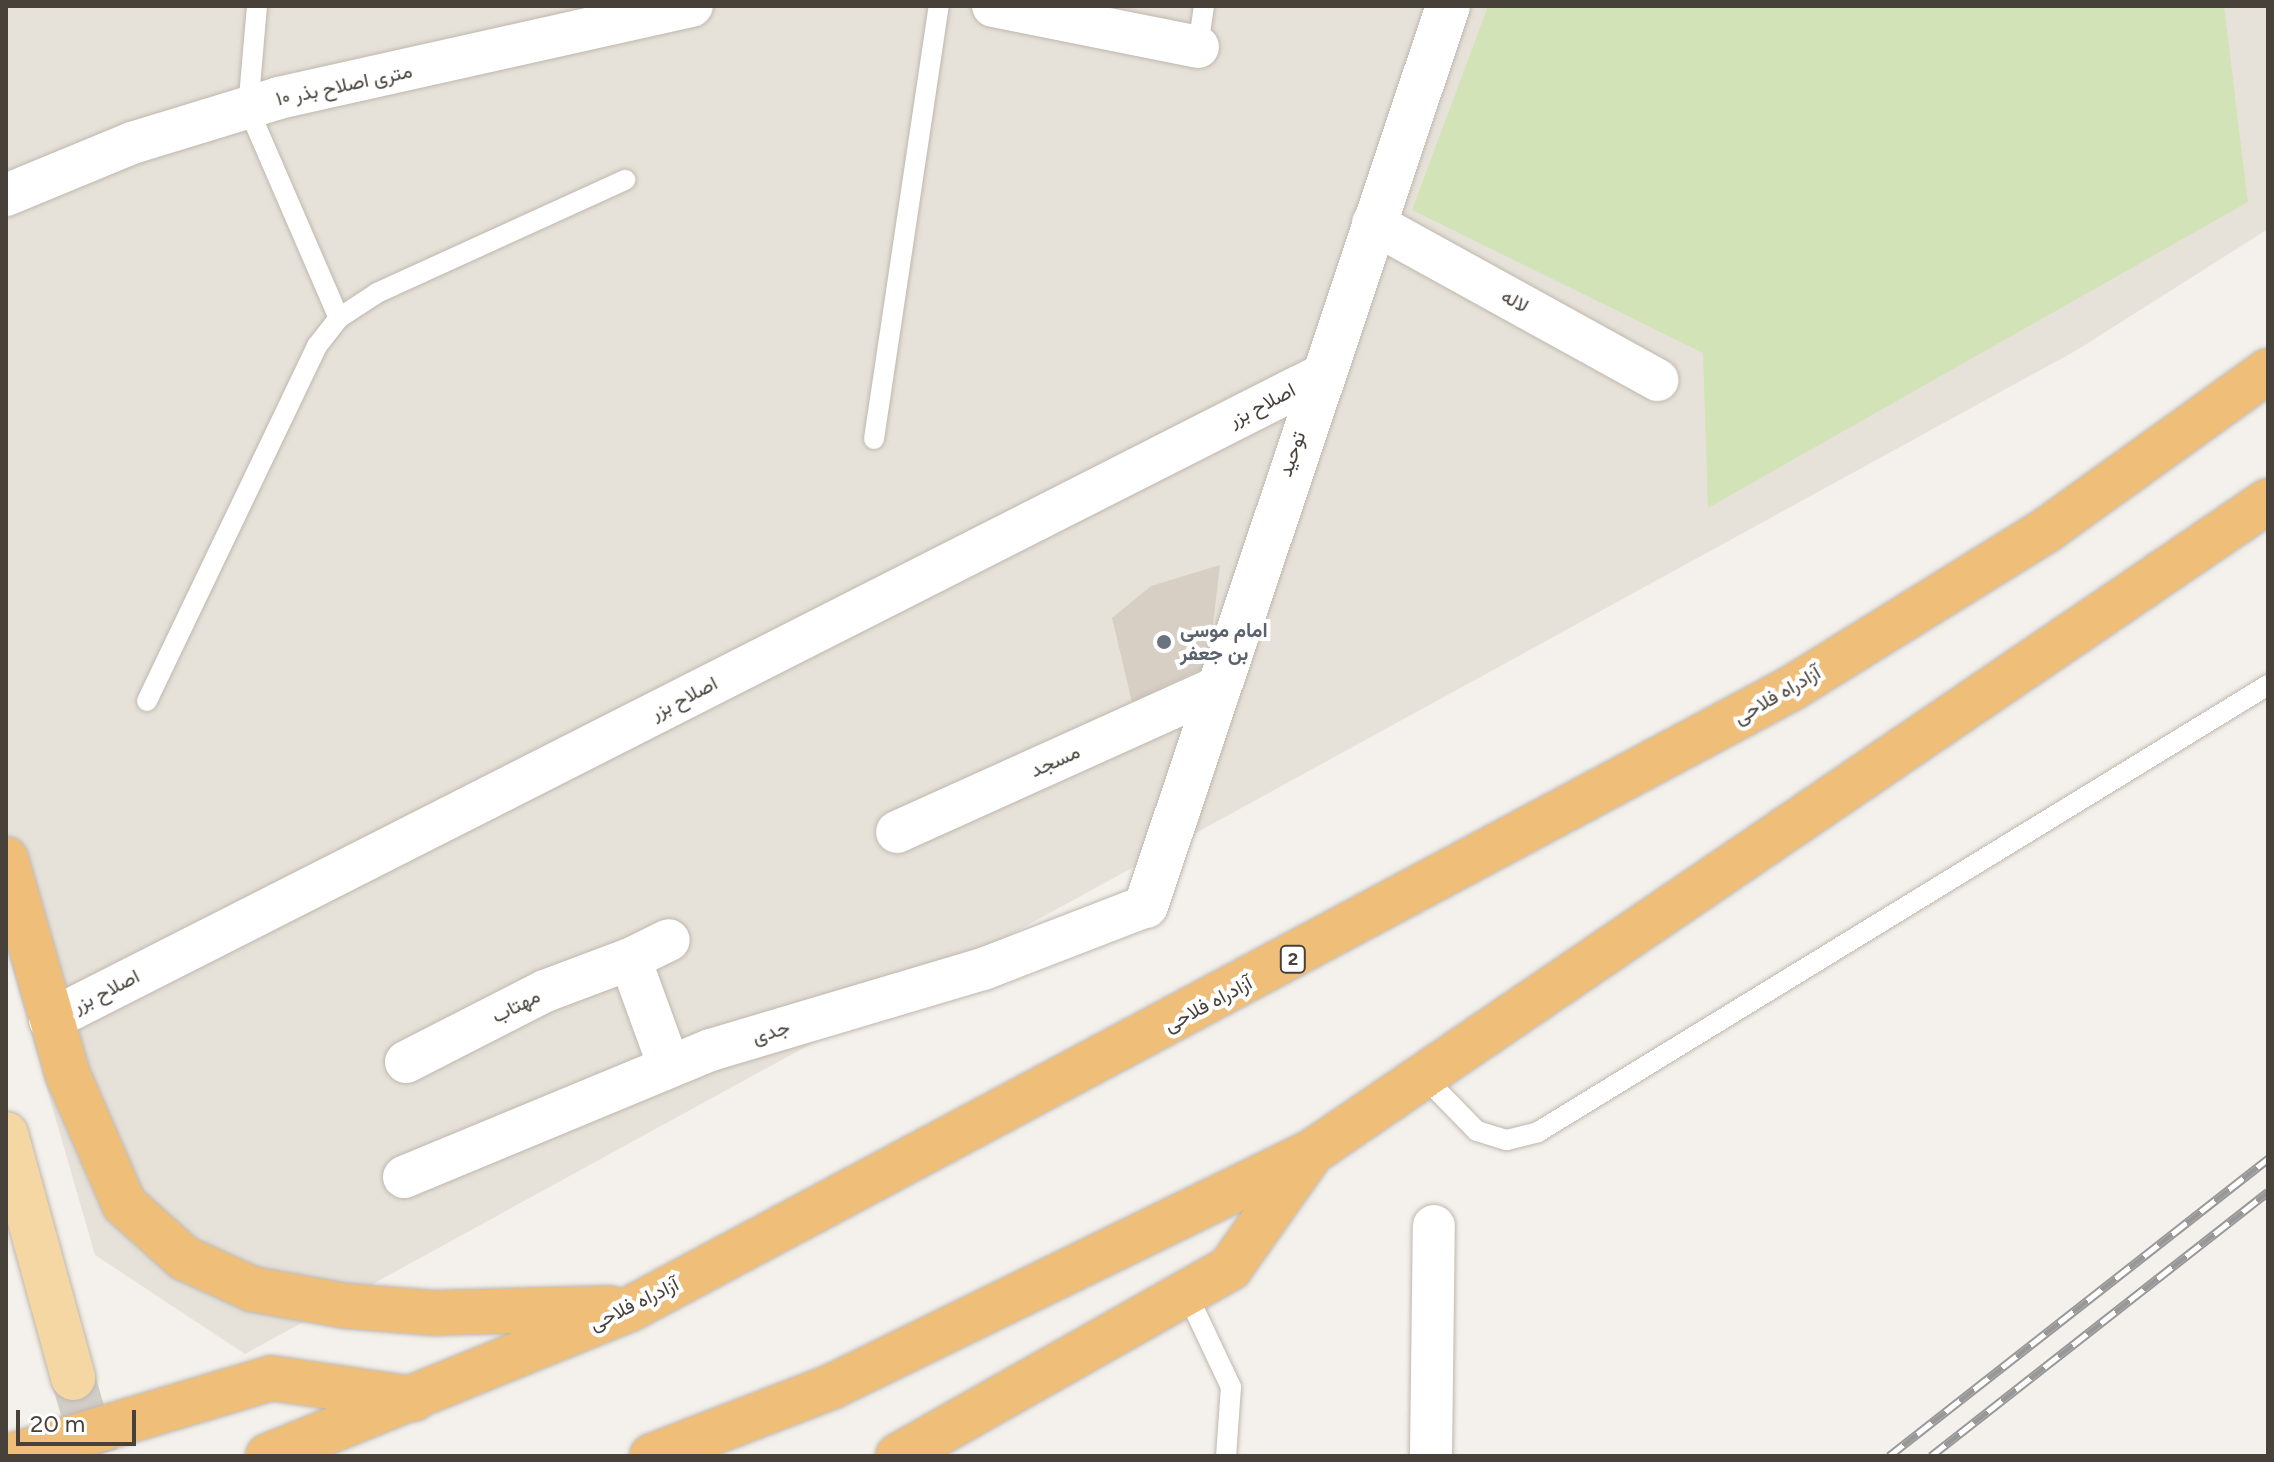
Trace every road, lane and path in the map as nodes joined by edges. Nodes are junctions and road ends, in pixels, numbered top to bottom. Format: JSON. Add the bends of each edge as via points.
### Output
{"nodes":[{"id":1,"x":257,"y":6,"type":"edge"},
{"id":2,"x":692,"y":6,"type":"edge"},
{"id":3,"x":939,"y":6,"type":"edge"},
{"id":4,"x":993,"y":6,"type":"edge"},
{"id":5,"x":1204,"y":6,"type":"edge"},
{"id":6,"x":1448,"y":6,"type":"edge"},
{"id":7,"x":1198,"y":47,"type":"joint"},
{"id":8,"x":248,"y":108,"type":"junction"},
{"id":9,"x":625,"y":180,"type":"dead end"},
{"id":10,"x":6,"y":195,"type":"edge"},
{"id":11,"x":1373,"y":223,"type":"junction"},
{"id":12,"x":339,"y":318,"type":"junction"},
{"id":13,"x":2268,"y":371,"type":"edge"},
{"id":14,"x":1318,"y":377,"type":"junction"},
{"id":15,"x":1657,"y":380,"type":"dead end"},
{"id":16,"x":874,"y":439,"type":"dead end"},
{"id":17,"x":2268,"y":501,"type":"edge"},
{"id":18,"x":2268,"y":685,"type":"edge"},
{"id":19,"x":1213,"y":689,"type":"junction"},
{"id":20,"x":147,"y":701,"type":"dead end"},
{"id":21,"x":897,"y":832,"type":"dead end"},
{"id":22,"x":6,"y":859,"type":"edge"},
{"id":23,"x":1146,"y":906,"type":"joint"},
{"id":24,"x":669,"y":940,"type":"dead end"},
{"id":25,"x":630,"y":959,"type":"junction"},
{"id":26,"x":50,"y":1020,"type":"junction"},
{"id":27,"x":406,"y":1062,"type":"dead end"},
{"id":28,"x":669,"y":1066,"type":"junction"},
{"id":29,"x":1426,"y":1079,"type":"junction"},
{"id":30,"x":6,"y":1134,"type":"edge"},
{"id":31,"x":1312,"y":1152,"type":"junction"},
{"id":32,"x":404,"y":1177,"type":"dead end"},
{"id":33,"x":1434,"y":1226,"type":"dead end"},
{"id":34,"x":1187,"y":1294,"type":"junction"},
{"id":35,"x":632,"y":1308,"type":"junction"},
{"id":36,"x":73,"y":1378,"type":"tunnel mouth"},
{"id":37,"x":416,"y":1400,"type":"junction"},
{"id":38,"x":10,"y":1456,"type":"edge"},
{"id":39,"x":268,"y":1456,"type":"edge"},
{"id":40,"x":652,"y":1456,"type":"edge"},
{"id":41,"x":898,"y":1456,"type":"edge"},
{"id":42,"x":1226,"y":1456,"type":"edge"},
{"id":43,"x":1431,"y":1456,"type":"edge"}],
"edges":[{"from":1,"to":8,"type":"lane"},
{"from":2,"to":8,"type":"street","name":"۱۰ متری اصلاح بذر"},
{"from":3,"to":16,"type":"lane"},
{"from":4,"to":7,"type":"street"},
{"from":5,"to":7,"type":"lane"},
{"from":6,"to":11,"type":"street","name":"توحید"},
{"from":8,"to":10,"type":"street","name":"۱۰ متری اصلاح بذر","via":[[132,143]]},
{"from":8,"to":12,"type":"lane"},
{"from":9,"to":12,"type":"lane","via":[[377,293]]},
{"from":11,"to":14,"type":"street","name":"توحید"},
{"from":11,"to":15,"type":"street","name":"لاله"},
{"from":12,"to":20,"type":"lane","via":[[317,346]]},
{"from":13,"to":35,"type":"highway","name":"آزادراه فلاحی","number":"2","via":[[2048,529],[1792,688]]},
{"from":14,"to":19,"type":"street","name":"توحید"},
{"from":14,"to":26,"type":"street","name":"اصلاح بزر"},
{"from":17,"to":29,"type":"highway"},
{"from":18,"to":29,"type":"lane","via":[[1538,1132],[1507,1140],[1477,1131]]},
{"from":19,"to":21,"type":"street","name":"مسجد"},
{"from":19,"to":23,"type":"street","name":"توحید"},
{"from":22,"to":26,"type":"highway"},
{"from":23,"to":28,"type":"street","name":"جدی","via":[[983,969]]},
{"from":24,"to":25,"type":"street","name":"مهتاب"},
{"from":25,"to":27,"type":"street","name":"مهتاب","via":[[545,991]]},
{"from":25,"to":28,"type":"street"},
{"from":26,"to":35,"type":"highway","via":[[124,1204],[184,1258],[252,1289],[346,1306],[435,1313]]},
{"from":28,"to":32,"type":"street","name":"جدی"},
{"from":29,"to":31,"type":"highway"},
{"from":30,"to":36,"type":"main road"},
{"from":31,"to":34,"type":"highway","via":[[1230,1268]]},
{"from":31,"to":40,"type":"highway","via":[[831,1387]]},
{"from":33,"to":43,"type":"street"},
{"from":34,"to":41,"type":"highway"},
{"from":34,"to":42,"type":"lane","via":[[1231,1387]]},
{"from":35,"to":37,"type":"highway","name":"آزادراه فلاحی","number":"2"},
{"from":37,"to":38,"type":"highway","via":[[271,1378]]},
{"from":37,"to":39,"type":"highway","name":"آزادراه فلاحی","number":"2"}]}
